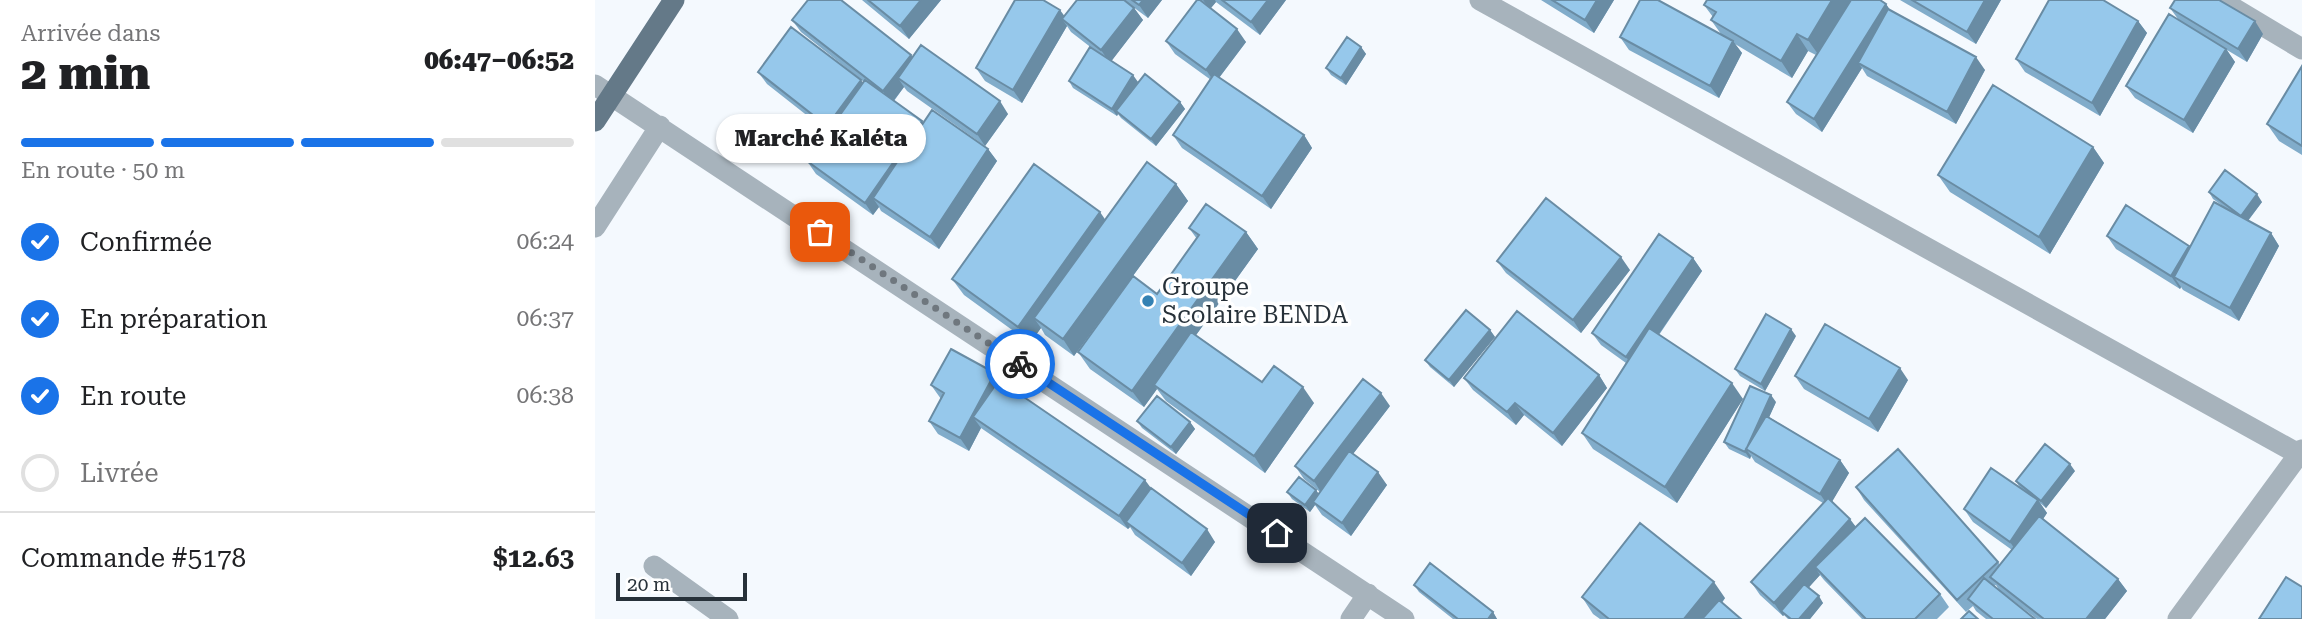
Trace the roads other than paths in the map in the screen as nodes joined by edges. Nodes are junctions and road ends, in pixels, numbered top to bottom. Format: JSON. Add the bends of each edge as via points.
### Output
{"nodes":[{"id":1,"x":674,"y":0,"type":"edge"},
{"id":2,"x":1480,"y":0,"type":"edge"},
{"id":3,"x":2220,"y":0,"type":"edge"},
{"id":4,"x":2302,"y":49,"type":"edge"},
{"id":5,"x":603,"y":90,"type":"edge"},
{"id":6,"x":595,"y":121,"type":"edge"},
{"id":7,"x":660,"y":126,"type":"junction"},
{"id":8,"x":595,"y":227,"type":"edge"},
{"id":9,"x":2301,"y":454,"type":"edge"},
{"id":10,"x":654,"y":566,"type":"dead end"},
{"id":11,"x":1368,"y":594,"type":"junction"},
{"id":12,"x":729,"y":619,"type":"edge"},
{"id":13,"x":1351,"y":619,"type":"edge"},
{"id":14,"x":1404,"y":619,"type":"edge"},
{"id":15,"x":2178,"y":619,"type":"edge"}],
"edges":[{"from":1,"to":5,"type":"main road"},
{"from":2,"to":9,"type":"street"},
{"from":3,"to":4,"type":"street"},
{"from":5,"to":6,"type":"main road"},
{"from":5,"to":7,"type":"street"},
{"from":7,"to":8,"type":"street"},
{"from":7,"to":11,"type":"street"},
{"from":9,"to":15,"type":"street"},
{"from":10,"to":12,"type":"street"},
{"from":11,"to":13,"type":"street"},
{"from":11,"to":14,"type":"street"}]}
